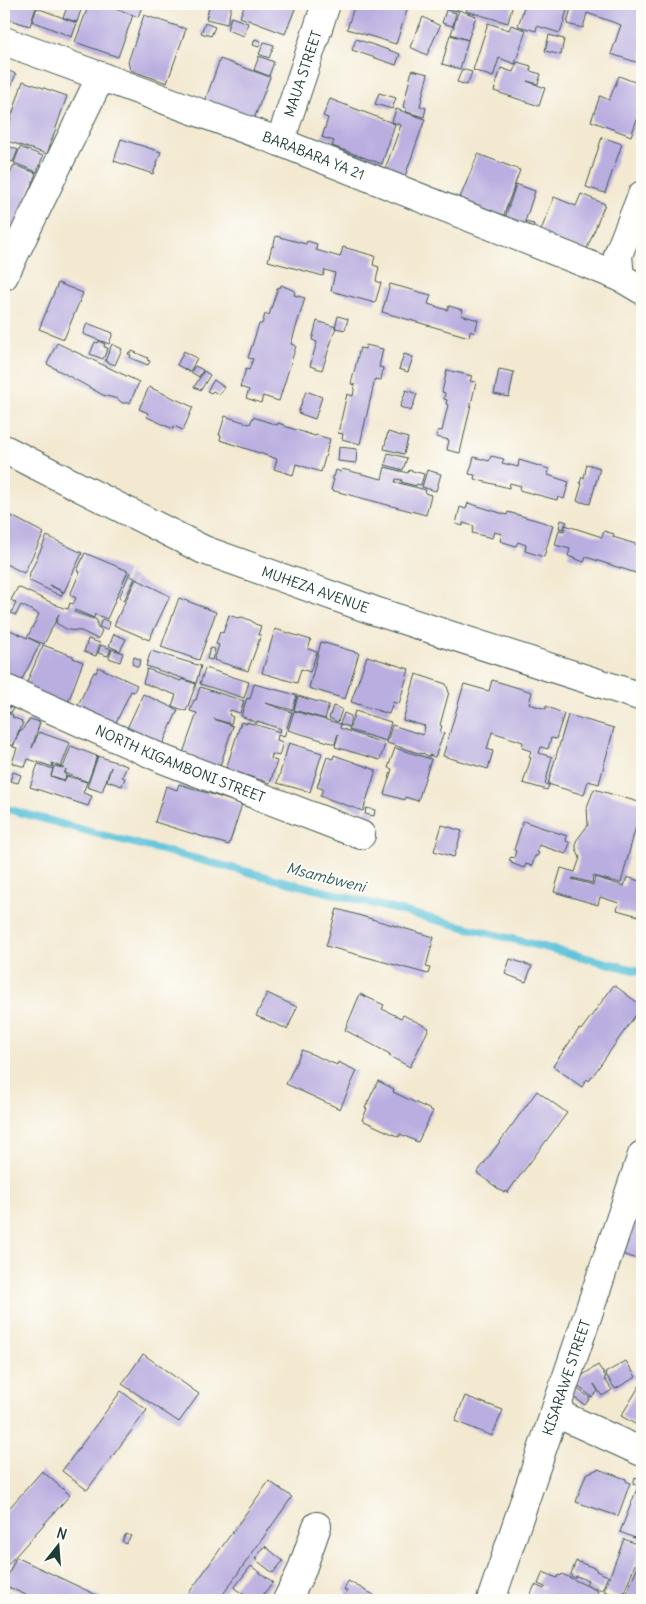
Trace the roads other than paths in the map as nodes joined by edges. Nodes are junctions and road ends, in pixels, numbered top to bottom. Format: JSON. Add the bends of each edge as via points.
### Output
{"nodes":[{"id":1,"x":326,"y":4,"type":"edge"},
{"id":2,"x":4,"y":41,"type":"edge"},
{"id":3,"x":101,"y":76,"type":"junction"},
{"id":4,"x":280,"y":142,"type":"junction"},
{"id":5,"x":642,"y":194,"type":"edge"},
{"id":6,"x":6,"y":265,"type":"edge"},
{"id":7,"x":631,"y":283,"type":"edge"},
{"id":8,"x":4,"y":449,"type":"edge"},
{"id":9,"x":4,"y":688,"type":"edge"},
{"id":10,"x":642,"y":697,"type":"edge"},
{"id":11,"x":361,"y":835,"type":"dead end"},
{"id":12,"x":642,"y":1155,"type":"edge"},
{"id":13,"x":556,"y":1413,"type":"junction"},
{"id":14,"x":642,"y":1452,"type":"edge"},
{"id":15,"x":316,"y":1526,"type":"dead end"},
{"id":16,"x":287,"y":1600,"type":"edge"},
{"id":17,"x":491,"y":1600,"type":"edge"}],
"edges":[{"from":1,"to":4,"type":"street","name":"MAUA STREET"},
{"from":2,"to":3,"type":"street","name":"BARABARA YA 21"},
{"from":3,"to":4,"type":"street","name":"BARABARA YA 21"},
{"from":3,"to":6,"type":"street"},
{"from":4,"to":7,"type":"street","name":"BARABARA YA 21"},
{"from":5,"to":7,"type":"street","via":[[618,255]]},
{"from":8,"to":10,"type":"street","name":"MUHEZA AVENUE","via":[[204,550],[375,612]]},
{"from":9,"to":11,"type":"street","name":"NORTH KIGAMBONI STREET","via":[[165,760]]},
{"from":12,"to":13,"type":"street","name":"KISARAWE STREET"},
{"from":13,"to":14,"type":"street"},
{"from":13,"to":17,"type":"street","name":"KISARAWE STREET"},
{"from":15,"to":16,"type":"street","via":[[301,1572]]}]}
